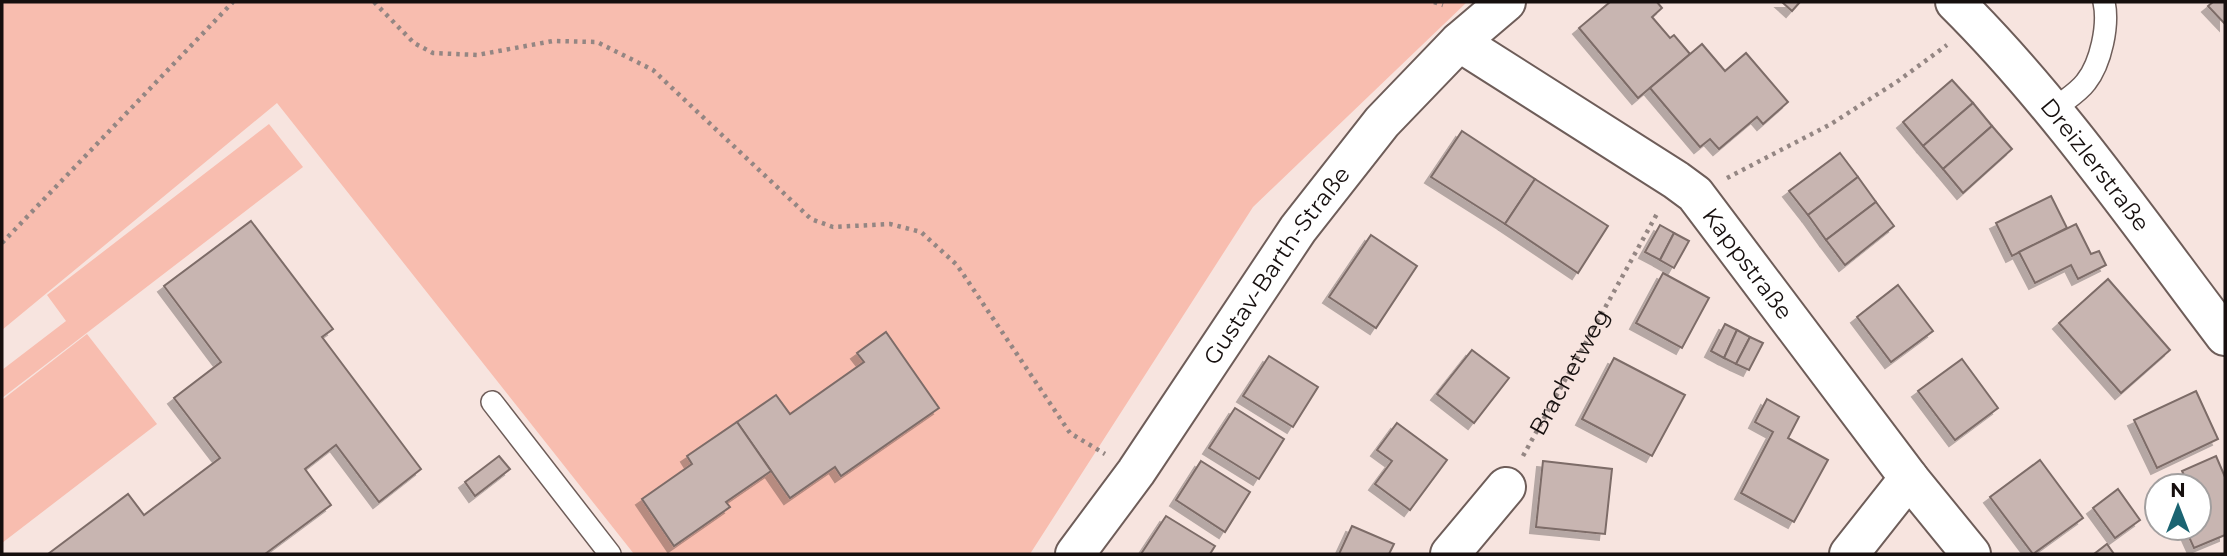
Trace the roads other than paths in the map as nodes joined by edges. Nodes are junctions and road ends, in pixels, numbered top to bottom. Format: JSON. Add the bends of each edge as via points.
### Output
{"nodes":[{"id":1,"x":1506,"y":2,"type":"edge"},
{"id":2,"x":2104,"y":2,"type":"edge"},
{"id":3,"x":1966,"y":13,"type":"edge"},
{"id":4,"x":1459,"y":42,"type":"junction"},
{"id":5,"x":2052,"y":111,"type":"junction"},
{"id":6,"x":2225,"y":336,"type":"edge"},
{"id":7,"x":492,"y":401,"type":"dead end"},
{"id":8,"x":1909,"y":478,"type":"junction"},
{"id":9,"x":1506,"y":487,"type":"road end"},
{"id":10,"x":610,"y":554,"type":"edge"},
{"id":11,"x":1075,"y":554,"type":"edge"},
{"id":12,"x":1450,"y":554,"type":"edge"},
{"id":13,"x":1849,"y":554,"type":"edge"},
{"id":14,"x":1971,"y":554,"type":"edge"}],
"edges":[{"from":1,"to":4,"type":"street","name":"Gustav-Barth-Straße"},
{"from":2,"to":5,"type":"lane","via":[[2107,15],[2100,52],[2086,82]]},
{"from":3,"to":5,"type":"street","name":"Dreizlerstraße"},
{"from":4,"to":8,"type":"street","name":"Kappstraße","via":[[1686,187]]},
{"from":4,"to":11,"type":"street","name":"Gustav-Barth-Straße","via":[[1382,122],[1298,229],[1136,472]]},
{"from":5,"to":6,"type":"street","name":"Dreizlerstraße"},
{"from":7,"to":10,"type":"lane"},
{"from":8,"to":13,"type":"street"},
{"from":8,"to":14,"type":"street","name":"Kappstraße"},
{"from":9,"to":12,"type":"street"}]}
